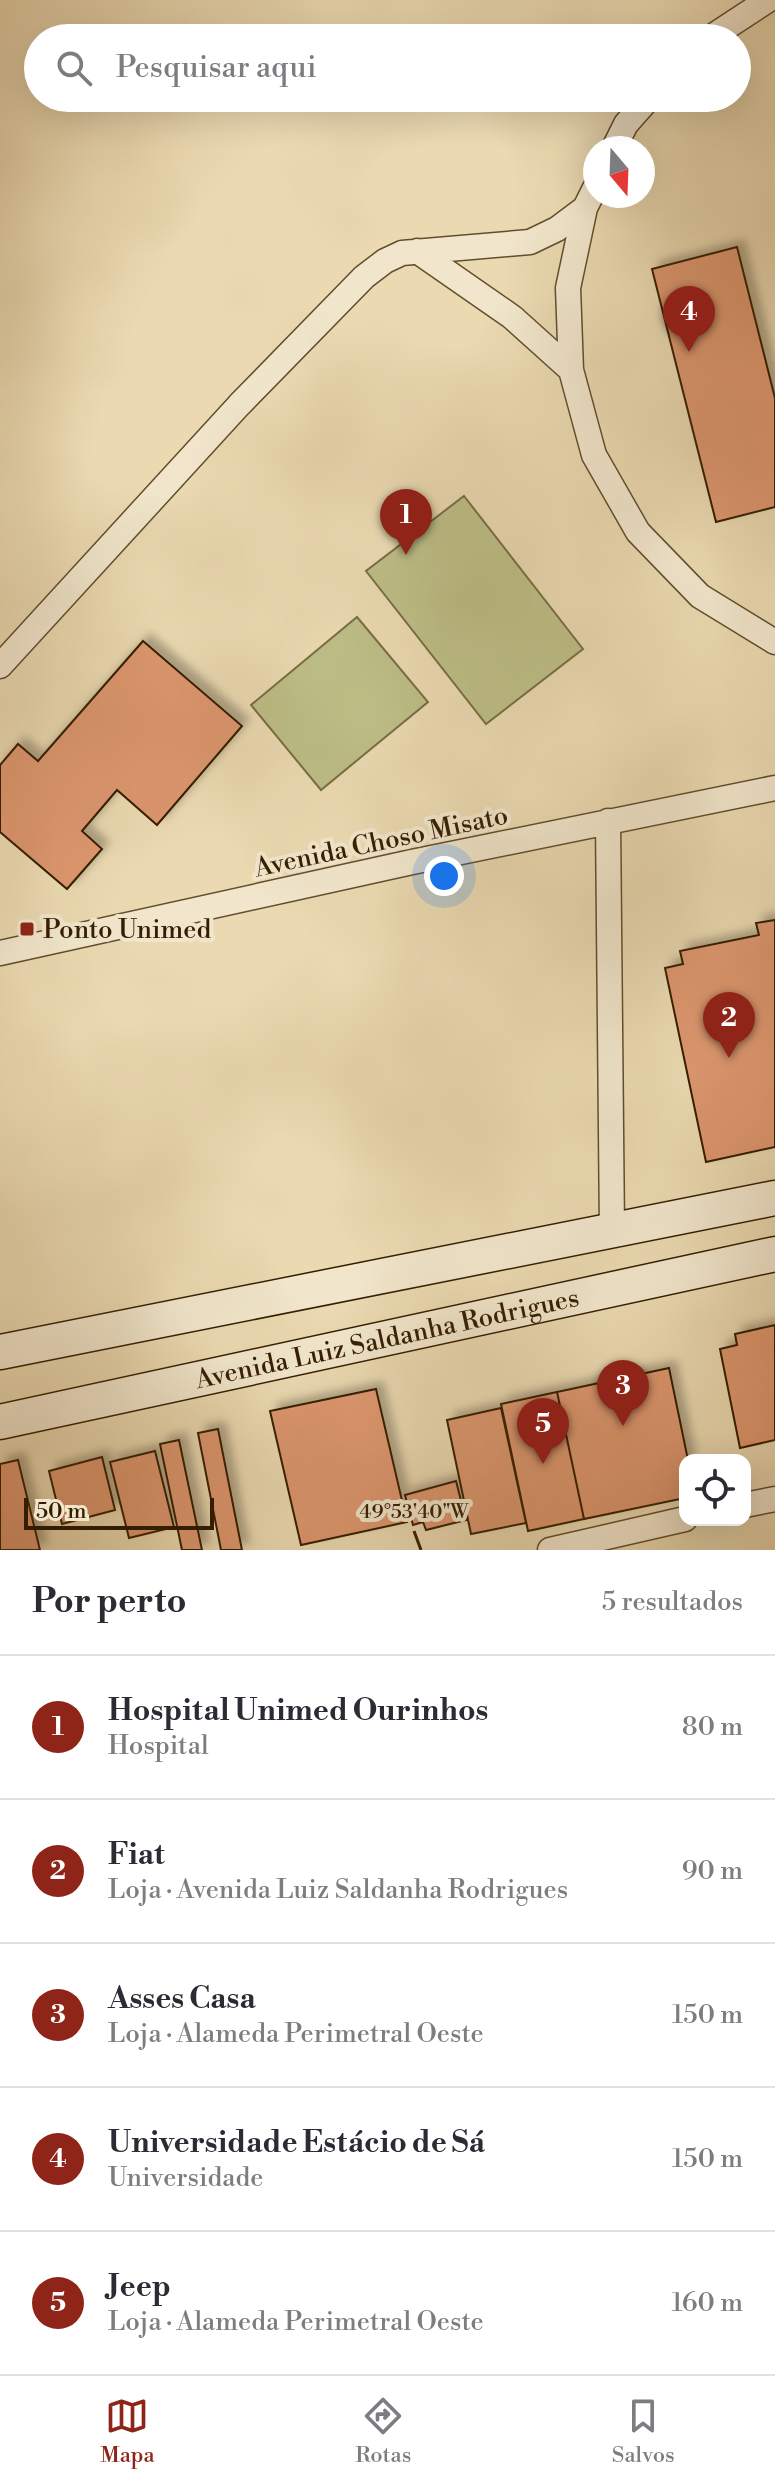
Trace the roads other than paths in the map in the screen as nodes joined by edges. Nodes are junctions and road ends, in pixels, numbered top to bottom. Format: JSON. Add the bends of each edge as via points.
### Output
{"nodes":[{"id":1,"x":768,"y":0,"type":"edge"},
{"id":2,"x":731,"y":24,"type":"edge"},
{"id":3,"x":637,"y":112,"type":"edge"},
{"id":4,"x":620,"y":136,"type":"edge"},
{"id":5,"x":583,"y":205,"type":"edge"},
{"id":6,"x":588,"y":208,"type":"edge"},
{"id":7,"x":417,"y":251,"type":"junction"},
{"id":8,"x":571,"y":370,"type":"junction"},
{"id":9,"x":775,"y":642,"type":"edge"},
{"id":10,"x":0,"y":666,"type":"edge"},
{"id":11,"x":775,"y":788,"type":"edge"},
{"id":12,"x":608,"y":821,"type":"junction"},
{"id":13,"x":0,"y":953,"type":"edge"},
{"id":14,"x":775,"y":1198,"type":"edge"},
{"id":15,"x":612,"y":1232,"type":"junction"},
{"id":16,"x":775,"y":1254,"type":"edge"},
{"id":17,"x":0,"y":1352,"type":"edge"},
{"id":18,"x":0,"y":1422,"type":"edge"},
{"id":19,"x":775,"y":1499,"type":"edge"},
{"id":20,"x":751,"y":1504,"type":"edge"},
{"id":21,"x":679,"y":1520,"type":"edge"},
{"id":22,"x":550,"y":1550,"type":"edge"}],
"edges":[{"from":1,"to":2,"type":"street"},
{"from":3,"to":4,"type":"street"},
{"from":5,"to":7,"type":"street","via":[[557,229],[530,242]]},
{"from":6,"to":8,"type":"street","via":[[568,288]]},
{"from":7,"to":8,"type":"street","via":[[512,317]]},
{"from":7,"to":10,"type":"street","via":[[385,261],[364,277]]},
{"from":8,"to":9,"type":"street","via":[[594,455],[638,532],[700,596]]},
{"from":11,"to":12,"type":"street","name":"Avenida Choso Misato"},
{"from":12,"to":13,"type":"street","name":"Avenida Choso Misato"},
{"from":12,"to":15,"type":"street"},
{"from":14,"to":15,"type":"main road"},
{"from":15,"to":17,"type":"main road"},
{"from":16,"to":18,"type":"main road","name":"Avenida Luiz Saldanha Rodrigues"},
{"from":19,"to":20,"type":"street"},
{"from":21,"to":22,"type":"street"}]}
